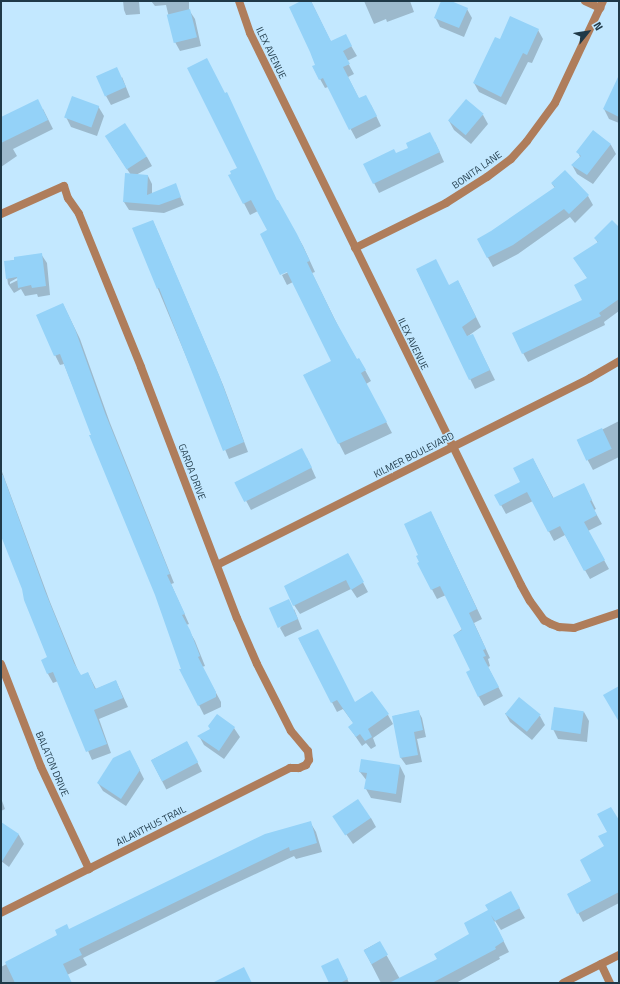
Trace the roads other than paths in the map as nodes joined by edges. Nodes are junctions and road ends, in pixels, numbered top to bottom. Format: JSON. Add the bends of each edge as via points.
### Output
{"nodes":[{"id":1,"x":238,"y":1,"type":"edge"},
{"id":2,"x":586,"y":1,"type":"edge"},
{"id":3,"x":601,"y":4,"type":"edge"},
{"id":4,"x":1,"y":214,"type":"edge"},
{"id":5,"x":355,"y":248,"type":"junction"},
{"id":6,"x":619,"y":362,"type":"edge"},
{"id":7,"x":453,"y":447,"type":"junction"},
{"id":8,"x":217,"y":565,"type":"junction"},
{"id":9,"x":619,"y":613,"type":"edge"},
{"id":10,"x":1,"y":664,"type":"edge"},
{"id":11,"x":309,"y":760,"type":"joint"},
{"id":12,"x":89,"y":869,"type":"junction"},
{"id":13,"x":1,"y":913,"type":"edge"},
{"id":14,"x":619,"y":955,"type":"edge"},
{"id":15,"x":601,"y":964,"type":"junction"},
{"id":16,"x":563,"y":983,"type":"edge"},
{"id":17,"x":610,"y":983,"type":"edge"}],
"edges":[{"from":1,"to":5,"type":"street","name":"ILEX AVENUE","via":[[250,33]]},
{"from":2,"to":3,"type":"street"},
{"from":3,"to":5,"type":"street","name":"BONITA LANE","via":[[555,103],[511,159],[446,203]]},
{"from":4,"to":8,"type":"street","name":"GARDA DRIVE","via":[[64,186],[68,198],[79,214],[135,352]]},
{"from":5,"to":7,"type":"street","name":"ILEX AVENUE"},
{"from":6,"to":7,"type":"street","name":"KILMER BOULEVARD"},
{"from":7,"to":8,"type":"street","name":"KILMER BOULEVARD"},
{"from":7,"to":9,"type":"street","name":"ILEX AVENUE","via":[[521,585],[544,620],[551,624],[574,628]]},
{"from":8,"to":11,"type":"street","name":"GARDA DRIVE","via":[[257,664],[291,731],[308,751]]},
{"from":10,"to":12,"type":"street","name":"BALATON DRIVE","via":[[41,767]]},
{"from":11,"to":12,"type":"street","name":"AILANTHUS TRAIL","via":[[306,765],[290,768]]},
{"from":12,"to":13,"type":"street","name":"AILANTHUS TRAIL"},
{"from":14,"to":15,"type":"street"},
{"from":15,"to":16,"type":"street"},
{"from":15,"to":17,"type":"street"}]}
